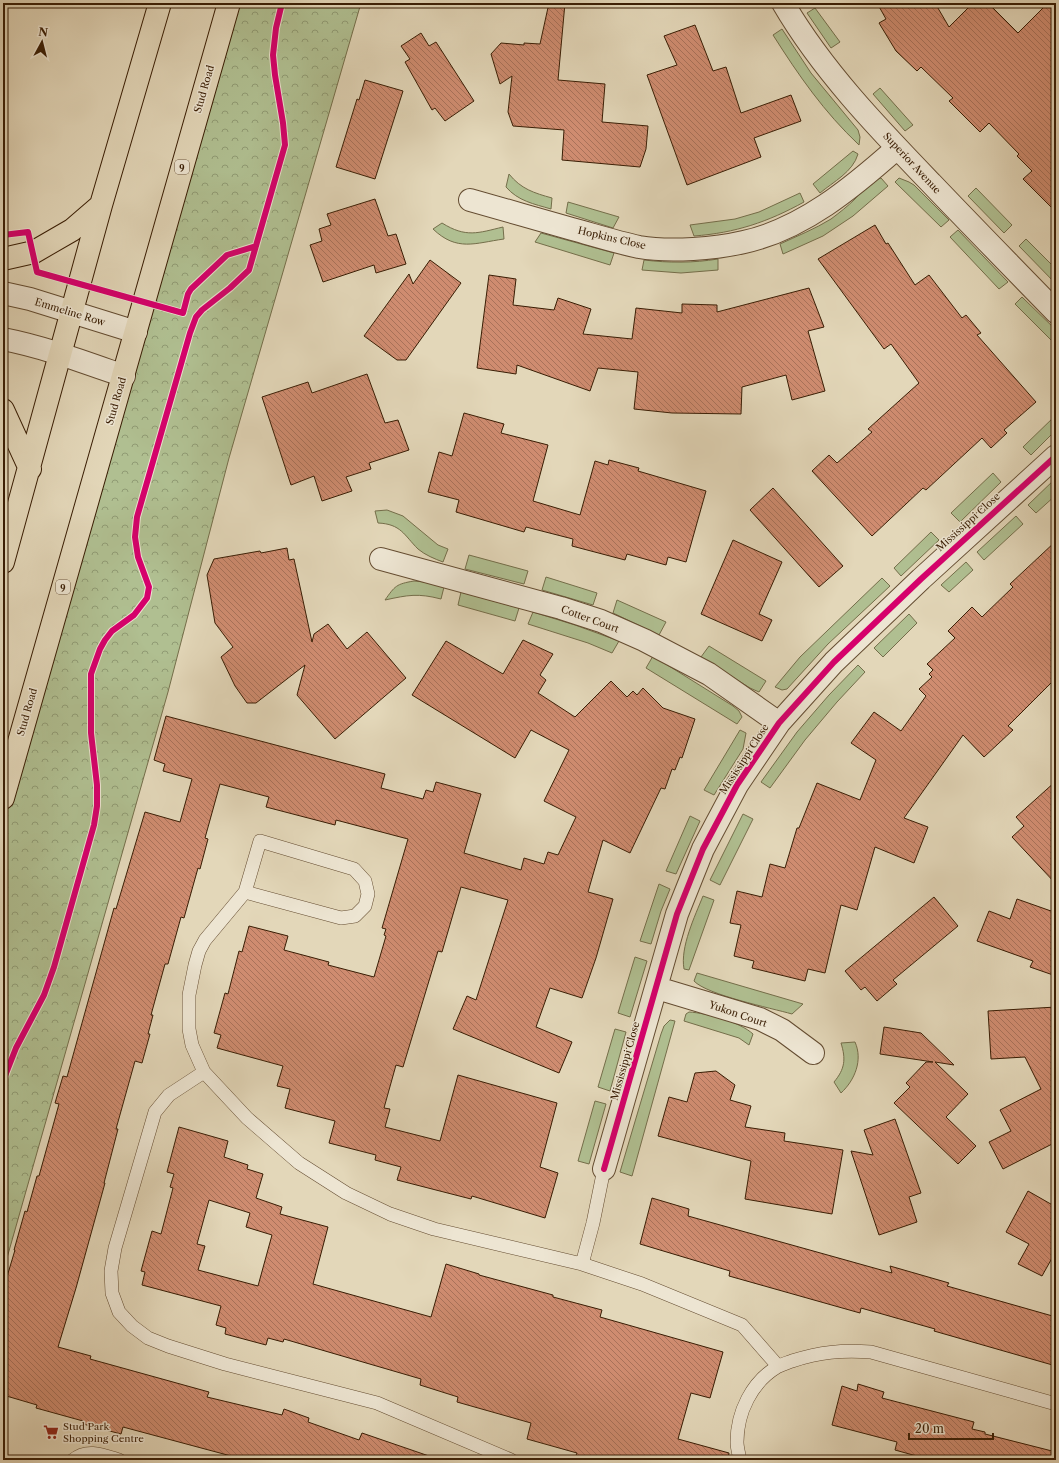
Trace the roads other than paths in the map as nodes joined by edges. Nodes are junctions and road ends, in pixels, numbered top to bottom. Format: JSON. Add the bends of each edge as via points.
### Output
{"nodes":[{"id":1,"x":160,"y":3,"type":"edge"},
{"id":2,"x":228,"y":3,"type":"edge"},
{"id":3,"x":783,"y":3,"type":"edge"},
{"id":4,"x":897,"y":148,"type":"junction"},
{"id":5,"x":470,"y":200,"type":"dead end"},
{"id":6,"x":101,"y":206,"type":"junction"},
{"id":7,"x":3,"y":258,"type":"edge"},
{"id":8,"x":3,"y":293,"type":"edge"},
{"id":9,"x":72,"y":312,"type":"junction"},
{"id":10,"x":1056,"y":312,"type":"edge"},
{"id":11,"x":136,"y":332,"type":"junction"},
{"id":12,"x":3,"y":339,"type":"edge"},
{"id":13,"x":60,"y":354,"type":"junction"},
{"id":14,"x":124,"y":376,"type":"junction"},
{"id":15,"x":3,"y":410,"type":"edge"},
{"id":16,"x":1056,"y":456,"type":"edge"},
{"id":17,"x":30,"y":469,"type":"junction"},
{"id":18,"x":381,"y":559,"type":"dead end"},
{"id":19,"x":3,"y":562,"type":"edge"},
{"id":20,"x":780,"y":723,"type":"junction"},
{"id":21,"x":3,"y":798,"type":"edge"},
{"id":22,"x":245,"y":892,"type":"junction"},
{"id":23,"x":657,"y":988,"type":"junction"},
{"id":24,"x":813,"y":1053,"type":"dead end"},
{"id":25,"x":204,"y":1072,"type":"junction"},
{"id":26,"x":604,"y":1169,"type":"joint"},
{"id":27,"x":582,"y":1264,"type":"junction"},
{"id":28,"x":778,"y":1366,"type":"junction"},
{"id":29,"x":1056,"y":1404,"type":"edge"},
{"id":30,"x":73,"y":1460,"type":"edge"},
{"id":31,"x":120,"y":1460,"type":"edge"},
{"id":32,"x":511,"y":1460,"type":"edge"},
{"id":33,"x":740,"y":1460,"type":"edge"}],
"edges":[{"from":1,"to":6,"type":"highway"},
{"from":2,"to":11,"type":"highway","name":"Stud Road","number":"9"},
{"from":3,"to":4,"type":"street","name":"Superior Avenue","via":[[827,70]]},
{"from":4,"to":5,"type":"street","name":"Hopkins Close","via":[[824,206],[798,221],[772,234],[713,248],[675,250],[640,247]]},
{"from":4,"to":10,"type":"street","name":"Superior Avenue"},
{"from":6,"to":7,"type":"highway","via":[[72,230],[34,252]]},
{"from":6,"to":9,"type":"highway"},
{"from":8,"to":9,"type":"street","name":"Emmeline Row"},
{"from":9,"to":11,"type":"street","name":"Emmeline Row"},
{"from":9,"to":13,"type":"highway"},
{"from":11,"to":14,"type":"highway","name":"Stud Road","number":"9"},
{"from":12,"to":13,"type":"street"},
{"from":13,"to":14,"type":"street"},
{"from":13,"to":17,"type":"highway"},
{"from":14,"to":21,"type":"highway","name":"Stud Road","number":"9"},
{"from":15,"to":17,"type":"highway"},
{"from":16,"to":20,"type":"street","name":"Mississippi Close","via":[[921,578],[834,662]]},
{"from":17,"to":19,"type":"highway"},
{"from":18,"to":20,"type":"street","name":"Cotter Court","via":[[561,608],[608,624],[710,674]]},
{"from":20,"to":23,"type":"street","name":"Mississippi Close","via":[[737,785],[703,849],[677,914]]},
{"from":22,"to":22,"type":"lane","via":[[260,841],[354,868],[365,881],[368,894],[365,906],[355,916],[341,918]]},
{"from":22,"to":25,"type":"lane","via":[[205,940],[195,965],[189,995],[189,1029],[192,1046]]},
{"from":23,"to":24,"type":"street","name":"Yukon Court","via":[[760,1019],[782,1030]]},
{"from":23,"to":26,"type":"street","name":"Mississippi Close"},
{"from":25,"to":27,"type":"lane","via":[[247,1118],[299,1163],[346,1193],[390,1214],[434,1228]]},
{"from":25,"to":32,"type":"lane","via":[[169,1095],[154,1112],[111,1270],[112,1293],[119,1312],[148,1338],[168,1346],[225,1364],[377,1402]]},
{"from":26,"to":27,"type":"lane"},
{"from":27,"to":28,"type":"lane","via":[[642,1284],[742,1325]]},
{"from":28,"to":29,"type":"lane","via":[[821,1353],[845,1350],[871,1352]]},
{"from":28,"to":33,"type":"lane","via":[[760,1381],[745,1404],[737,1442]]},
{"from":30,"to":31,"type":"lane","via":[[85,1453]]}]}
